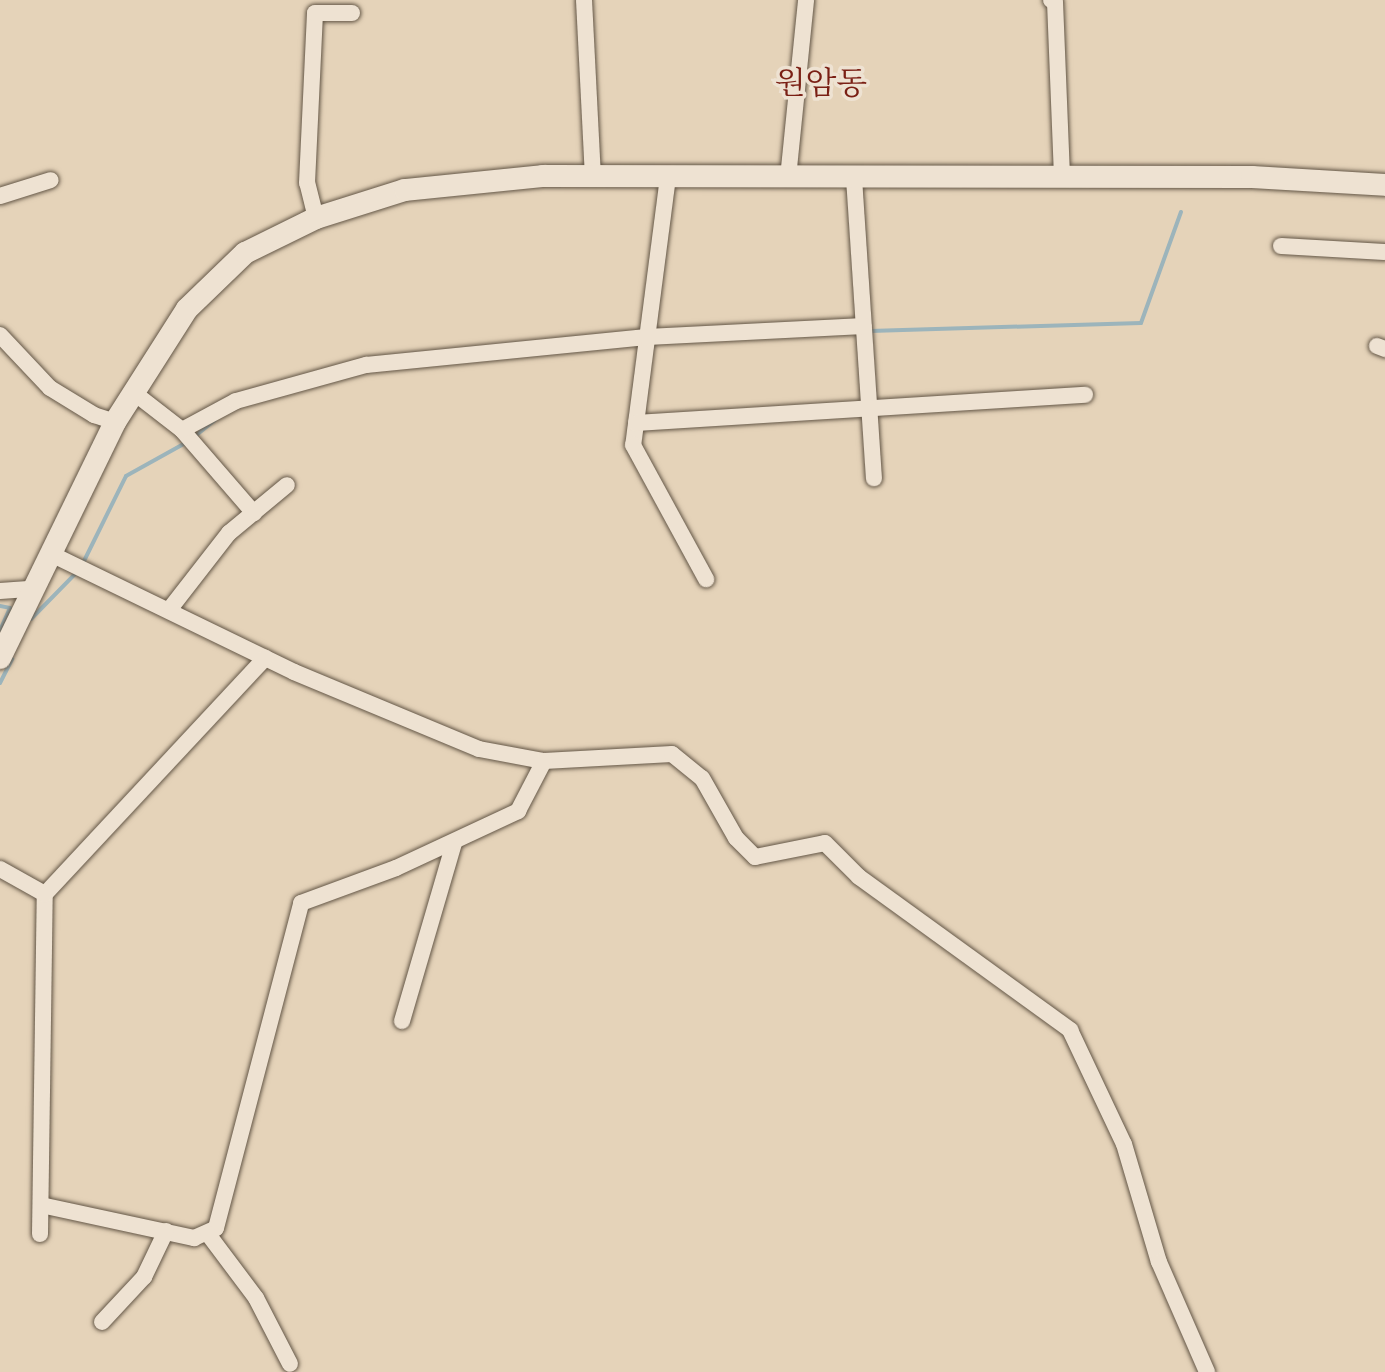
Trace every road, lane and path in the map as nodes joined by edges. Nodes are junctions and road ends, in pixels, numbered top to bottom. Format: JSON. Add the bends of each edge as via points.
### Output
{"nodes":[{"id":1,"x":584,"y":0,"type":"edge"},
{"id":2,"x":806,"y":0,"type":"edge"},
{"id":3,"x":1051,"y":0,"type":"edge"},
{"id":4,"x":352,"y":13,"type":"dead end"},
{"id":5,"x":593,"y":176,"type":"junction"},
{"id":6,"x":668,"y":177,"type":"junction"},
{"id":7,"x":1062,"y":177,"type":"junction"},
{"id":8,"x":788,"y":178,"type":"junction"},
{"id":9,"x":854,"y":178,"type":"junction"},
{"id":10,"x":51,"y":180,"type":"dead end"},
{"id":11,"x":1385,"y":185,"type":"edge"},
{"id":12,"x":0,"y":196,"type":"edge"},
{"id":13,"x":316,"y":218,"type":"junction"},
{"id":14,"x":1281,"y":246,"type":"dead end"},
{"id":15,"x":1385,"y":252,"type":"edge"},
{"id":16,"x":864,"y":326,"type":"junction"},
{"id":17,"x":0,"y":335,"type":"edge"},
{"id":18,"x":647,"y":337,"type":"junction"},
{"id":19,"x":133,"y":392,"type":"junction"},
{"id":20,"x":1085,"y":395,"type":"dead end"},
{"id":21,"x":870,"y":408,"type":"junction"},
{"id":22,"x":115,"y":422,"type":"junction"},
{"id":23,"x":636,"y":423,"type":"junction"},
{"id":24,"x":182,"y":430,"type":"junction"},
{"id":25,"x":874,"y":478,"type":"dead end"},
{"id":26,"x":287,"y":485,"type":"dead end"},
{"id":27,"x":254,"y":513,"type":"junction"},
{"id":28,"x":49,"y":553,"type":"junction"},
{"id":29,"x":706,"y":579,"type":"dead end"},
{"id":30,"x":32,"y":589,"type":"junction"},
{"id":31,"x":0,"y":591,"type":"edge"},
{"id":32,"x":169,"y":610,"type":"junction"},
{"id":33,"x":0,"y":658,"type":"edge"},
{"id":34,"x":265,"y":658,"type":"junction"},
{"id":35,"x":544,"y":761,"type":"junction"},
{"id":36,"x":454,"y":843,"type":"junction"},
{"id":37,"x":0,"y":869,"type":"edge"},
{"id":38,"x":45,"y":894,"type":"junction"},
{"id":39,"x":402,"y":1021,"type":"dead end"},
{"id":40,"x":41,"y":1205,"type":"junction"},
{"id":41,"x":166,"y":1231,"type":"junction"},
{"id":42,"x":40,"y":1234,"type":"dead end"},
{"id":43,"x":208,"y":1234,"type":"junction"},
{"id":44,"x":102,"y":1322,"type":"dead end"},
{"id":45,"x":290,"y":1364,"type":"dead end"},
{"id":46,"x":1207,"y":1372,"type":"edge"}],
"edges":[{"from":1,"to":5,"type":"street"},
{"from":2,"to":8,"type":"street"},
{"from":3,"to":7,"type":"street","via":[[1063,121]]},
{"from":4,"to":13,"type":"street","via":[[315,13],[307,183]]},
{"from":5,"to":6,"type":"main road"},
{"from":5,"to":13,"type":"main road","via":[[405,190]]},
{"from":6,"to":8,"type":"main road"},
{"from":6,"to":18,"type":"street"},
{"from":7,"to":9,"type":"main road"},
{"from":7,"to":11,"type":"main road","via":[[1252,177]]},
{"from":8,"to":9,"type":"main road"},
{"from":9,"to":16,"type":"street"},
{"from":10,"to":12,"type":"street"},
{"from":13,"to":19,"type":"main road","via":[[273,236],[225,270],[187,309]]},
{"from":14,"to":15,"type":"street"},
{"from":16,"to":18,"type":"street"},
{"from":16,"to":21,"type":"street"},
{"from":17,"to":22,"type":"street","via":[[50,388]]},
{"from":18,"to":23,"type":"street"},
{"from":18,"to":24,"type":"street","via":[[366,365],[236,401]]},
{"from":19,"to":22,"type":"main road"},
{"from":19,"to":24,"type":"street"},
{"from":20,"to":21,"type":"street"},
{"from":21,"to":23,"type":"street"},
{"from":21,"to":25,"type":"street"},
{"from":22,"to":28,"type":"main road"},
{"from":23,"to":29,"type":"street","via":[[633,445]]},
{"from":24,"to":27,"type":"street"},
{"from":26,"to":27,"type":"street"},
{"from":27,"to":32,"type":"street","via":[[229,533]]},
{"from":28,"to":30,"type":"main road"},
{"from":28,"to":32,"type":"street"},
{"from":30,"to":31,"type":"street"},
{"from":30,"to":33,"type":"main road"},
{"from":32,"to":34,"type":"street"},
{"from":34,"to":35,"type":"street","via":[[391,716],[479,749]]},
{"from":34,"to":38,"type":"street"},
{"from":35,"to":36,"type":"street","via":[[518,811]]},
{"from":35,"to":46,"type":"street","via":[[672,754],[702,778],[736,838],[755,857],[825,843],[859,877],[1070,1030],[1124,1144],[1159,1262]]},
{"from":36,"to":39,"type":"street"},
{"from":36,"to":43,"type":"street","via":[[301,903],[222,1213]]},
{"from":37,"to":38,"type":"street"},
{"from":38,"to":40,"type":"street"},
{"from":40,"to":41,"type":"street"},
{"from":40,"to":42,"type":"street"},
{"from":41,"to":43,"type":"street","via":[[194,1238]]},
{"from":41,"to":44,"type":"street","via":[[144,1277]]},
{"from":43,"to":45,"type":"street","via":[[256,1298]]}]}
